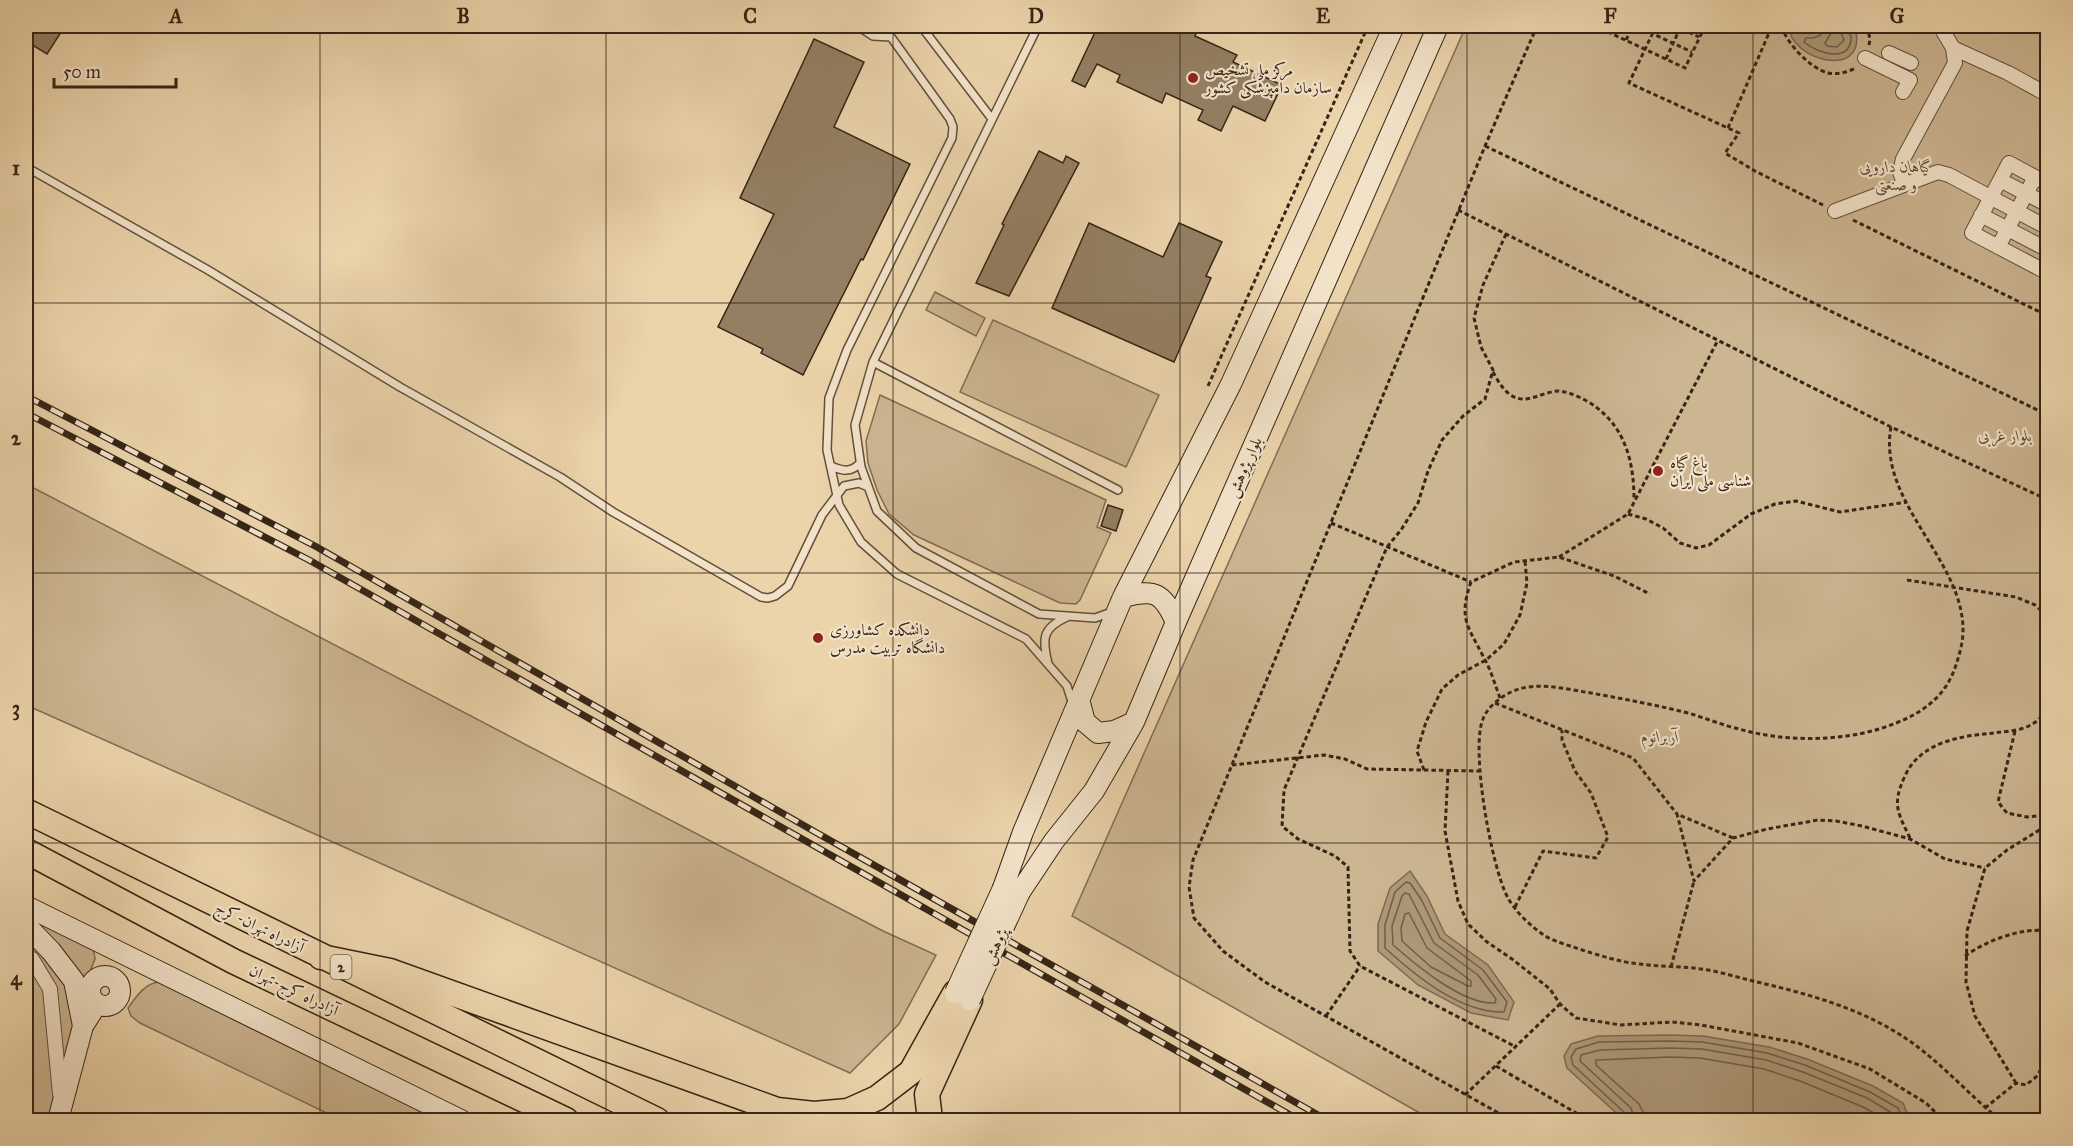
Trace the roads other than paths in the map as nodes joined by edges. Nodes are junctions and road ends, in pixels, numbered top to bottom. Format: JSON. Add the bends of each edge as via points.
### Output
{"nodes":[{"id":1,"x":858,"y":26,"type":"edge"},
{"id":2,"x":921,"y":26,"type":"edge"},
{"id":3,"x":1038,"y":26,"type":"edge"},
{"id":4,"x":1394,"y":26,"type":"edge"},
{"id":5,"x":1438,"y":26,"type":"edge"},
{"id":6,"x":1940,"y":26,"type":"edge"},
{"id":7,"x":1953,"y":48,"type":"junction"},
{"id":8,"x":1865,"y":58,"type":"road end"},
{"id":9,"x":1900,"y":58,"type":"dead end"},
{"id":10,"x":1893,"y":72,"type":"junction"},
{"id":11,"x":1903,"y":92,"type":"dead end"},
{"id":12,"x":2048,"y":95,"type":"edge"},
{"id":13,"x":992,"y":119,"type":"junction"},
{"id":14,"x":26,"y":167,"type":"edge"},
{"id":15,"x":2000,"y":180,"type":"junction"},
{"id":16,"x":2041,"y":180,"type":"edge"},
{"id":17,"x":1904,"y":183,"type":"junction"},
{"id":18,"x":2026,"y":194,"type":"junction"},
{"id":19,"x":1991,"y":197,"type":"junction"},
{"id":20,"x":2048,"y":205,"type":"edge"},
{"id":21,"x":1835,"y":211,"type":"road end"},
{"id":22,"x":2017,"y":211,"type":"junction"},
{"id":23,"x":1982,"y":215,"type":"junction"},
{"id":24,"x":2046,"y":223,"type":"edge"},
{"id":25,"x":2008,"y":229,"type":"junction"},
{"id":26,"x":2034,"y":243,"type":"junction"},
{"id":27,"x":1998,"y":247,"type":"junction"},
{"id":28,"x":2048,"y":250,"type":"edge"},
{"id":29,"x":2025,"y":261,"type":"junction"},
{"id":30,"x":2048,"y":273,"type":"edge"},
{"id":31,"x":873,"y":362,"type":"junction"},
{"id":32,"x":861,"y":463,"type":"junction"},
{"id":33,"x":831,"y":466,"type":"junction"},
{"id":34,"x":868,"y":487,"type":"junction"},
{"id":35,"x":1118,"y":490,"type":"dead end"},
{"id":36,"x":837,"y":494,"type":"junction"},
{"id":37,"x":1120,"y":604,"type":"junction"},
{"id":38,"x":1069,"y":616,"type":"junction"},
{"id":39,"x":1176,"y":622,"type":"junction"},
{"id":40,"x":1048,"y":665,"type":"junction"},
{"id":41,"x":1077,"y":705,"type":"junction"},
{"id":42,"x":1134,"y":722,"type":"junction"},
{"id":43,"x":26,"y":811,"type":"edge"},
{"id":44,"x":26,"y":851,"type":"edge"},
{"id":45,"x":1012,"y":890,"type":"junction"},
{"id":46,"x":26,"y":906,"type":"edge"},
{"id":47,"x":26,"y":926,"type":"edge"},
{"id":48,"x":100,"y":942,"type":"junction"},
{"id":49,"x":26,"y":956,"type":"edge"},
{"id":50,"x":321,"y":957,"type":"junction"},
{"id":51,"x":141,"y":962,"type":"junction"},
{"id":52,"x":110,"y":979,"type":"junction"},
{"id":53,"x":963,"y":997,"type":"junction"},
{"id":54,"x":83,"y":1026,"type":"junction"},
{"id":55,"x":60,"y":1115,"type":"edge"},
{"id":56,"x":461,"y":1120,"type":"edge"},
{"id":57,"x":567,"y":1120,"type":"edge"},
{"id":58,"x":657,"y":1120,"type":"edge"},
{"id":59,"x":930,"y":1120,"type":"edge"}],
"edges":[{"from":1,"to":33,"type":"lane","via":[[873,36],[891,38],[953,127],[952,138],[847,350],[830,398],[827,450]]},
{"from":2,"to":13,"type":"lane"},
{"from":3,"to":13,"type":"lane"},
{"from":4,"to":37,"type":"street","via":[[1231,384]]},
{"from":5,"to":39,"type":"street","name":"بلوار پژوهش"},
{"from":6,"to":7,"type":"street"},
{"from":7,"to":12,"type":"street"},
{"from":7,"to":17,"type":"street","via":[[1955,63],[1903,159],[1900,172]]},
{"from":8,"to":10,"type":"street"},
{"from":9,"to":10,"type":"street"},
{"from":10,"to":11,"type":"street","via":[[1910,80]]},
{"from":13,"to":31,"type":"lane"},
{"from":14,"to":36,"type":"lane","via":[[208,270],[761,597],[775,596],[788,586],[822,515]]},
{"from":15,"to":16,"type":"street","via":[[2009,163]]},
{"from":15,"to":18,"type":"street"},
{"from":15,"to":19,"type":"street"},
{"from":16,"to":18,"type":"street"},
{"from":17,"to":19,"type":"street","via":[[1938,172]]},
{"from":17,"to":21,"type":"street"},
{"from":18,"to":20,"type":"street"},
{"from":18,"to":22,"type":"street"},
{"from":19,"to":22,"type":"street"},
{"from":19,"to":23,"type":"street"},
{"from":22,"to":24,"type":"street"},
{"from":22,"to":25,"type":"street"},
{"from":23,"to":25,"type":"street"},
{"from":23,"to":27,"type":"street","via":[[1972,233]]},
{"from":24,"to":26,"type":"street"},
{"from":25,"to":26,"type":"street"},
{"from":25,"to":27,"type":"street"},
{"from":26,"to":28,"type":"street"},
{"from":26,"to":29,"type":"street"},
{"from":27,"to":29,"type":"street"},
{"from":29,"to":30,"type":"street"},
{"from":31,"to":32,"type":"lane","via":[[855,425]]},
{"from":31,"to":35,"type":"lane"},
{"from":32,"to":33,"type":"lane","via":[[844,471]]},
{"from":32,"to":34,"type":"lane"},
{"from":33,"to":36,"type":"lane"},
{"from":34,"to":36,"type":"lane","via":[[851,483]]},
{"from":34,"to":38,"type":"lane","via":[[877,511],[916,548],[1039,614]]},
{"from":36,"to":40,"type":"lane","via":[[839,505],[861,542],[897,574],[1026,639]]},
{"from":37,"to":38,"type":"lane","via":[[1095,618]]},
{"from":37,"to":39,"type":"street","via":[[1144,592],[1156,594],[1166,602]]},
{"from":37,"to":41,"type":"street"},
{"from":38,"to":40,"type":"lane","via":[[1047,631],[1043,643]]},
{"from":39,"to":42,"type":"street","name":"بلوار پژوهش"},
{"from":40,"to":41,"type":"lane","via":[[1067,686]]},
{"from":41,"to":42,"type":"street","via":[[1085,722],[1098,733]]},
{"from":41,"to":45,"type":"street","via":[[1023,832]]},
{"from":42,"to":45,"type":"street","name":"بلوار پژوهش","via":[[1094,791]]},
{"from":43,"to":50,"type":"highway","name":"آزادراه تهران-کرج","number":"2"},
{"from":44,"to":57,"type":"highway","name":"آزادراه کرج-تهران","via":[[233,961]]},
{"from":45,"to":53,"type":"street","name":"پژوهش","bridge":true},
{"from":46,"to":48,"type":"street"},
{"from":47,"to":54,"type":"street","via":[[74,981]]},
{"from":48,"to":51,"type":"street"},
{"from":48,"to":52,"type":"street"},
{"from":49,"to":55,"type":"street","via":[[33,959],[50,989],[59,1062]]},
{"from":50,"to":53,"type":"highway","via":[[390,971],[777,1110],[814,1114],[848,1111],[877,1098],[911,1072]]},
{"from":50,"to":58,"type":"highway","name":"آزادراه تهران-کرج","number":"2"},
{"from":51,"to":52,"type":"street"},
{"from":51,"to":56,"type":"street"},
{"from":52,"to":54,"type":"street","via":[[120,992],[115,1001],[107,1006],[98,1004]]},
{"from":53,"to":59,"type":"highway","via":[[927,1094]]},
{"from":54,"to":55,"type":"street"}]}
